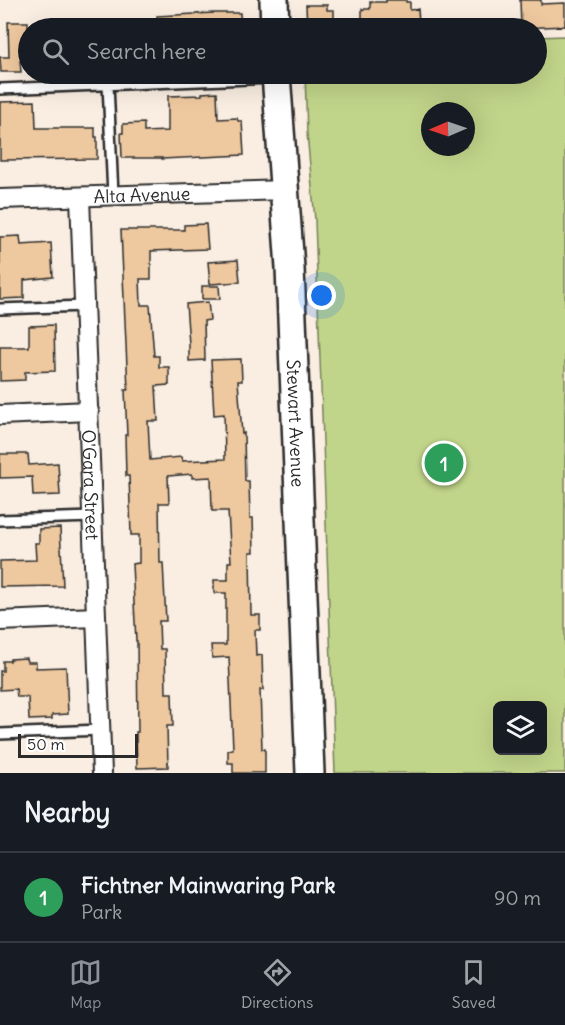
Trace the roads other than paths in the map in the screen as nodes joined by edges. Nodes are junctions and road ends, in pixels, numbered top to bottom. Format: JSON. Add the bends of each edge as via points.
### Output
{"nodes":[{"id":1,"x":274,"y":0,"type":"edge"},
{"id":2,"x":275,"y":18,"type":"edge"},
{"id":3,"x":108,"y":84,"type":"joint"},
{"id":4,"x":277,"y":84,"type":"edge"},
{"id":5,"x":0,"y":89,"type":"edge"},
{"id":6,"x":284,"y":190,"type":"junction"},
{"id":7,"x":80,"y":196,"type":"junction"},
{"id":8,"x":113,"y":196,"type":"junction"},
{"id":9,"x":0,"y":199,"type":"edge"},
{"id":10,"x":85,"y":306,"type":"junction"},
{"id":11,"x":0,"y":309,"type":"edge"},
{"id":12,"x":89,"y":411,"type":"junction"},
{"id":13,"x":0,"y":415,"type":"edge"},
{"id":14,"x":93,"y":517,"type":"junction"},
{"id":15,"x":0,"y":520,"type":"edge"},
{"id":16,"x":96,"y":617,"type":"junction"},
{"id":17,"x":0,"y":621,"type":"edge"},
{"id":18,"x":100,"y":730,"type":"junction"},
{"id":19,"x":0,"y":734,"type":"edge"},
{"id":20,"x":102,"y":773,"type":"edge"},
{"id":21,"x":310,"y":773,"type":"edge"}],
"edges":[{"from":1,"to":2,"type":"main road"},
{"from":3,"to":5,"type":"lane"},
{"from":3,"to":8,"type":"lane"},
{"from":4,"to":6,"type":"main road","name":"Stewart Avenue"},
{"from":6,"to":8,"type":"street","name":"Alta Avenue"},
{"from":6,"to":21,"type":"main road","name":"Stewart Avenue"},
{"from":7,"to":8,"type":"street","name":"Alta Avenue"},
{"from":7,"to":9,"type":"street","name":"Alta Avenue"},
{"from":7,"to":10,"type":"street","name":"O'Gara Street"},
{"from":10,"to":11,"type":"lane"},
{"from":10,"to":12,"type":"street","name":"O'Gara Street"},
{"from":12,"to":13,"type":"street"},
{"from":12,"to":14,"type":"street","name":"O'Gara Street"},
{"from":14,"to":15,"type":"lane"},
{"from":14,"to":16,"type":"street","name":"O'Gara Street"},
{"from":16,"to":17,"type":"street"},
{"from":16,"to":18,"type":"street","name":"O'Gara Street"},
{"from":18,"to":19,"type":"lane"},
{"from":18,"to":20,"type":"street","name":"O'Gara Street"}]}
